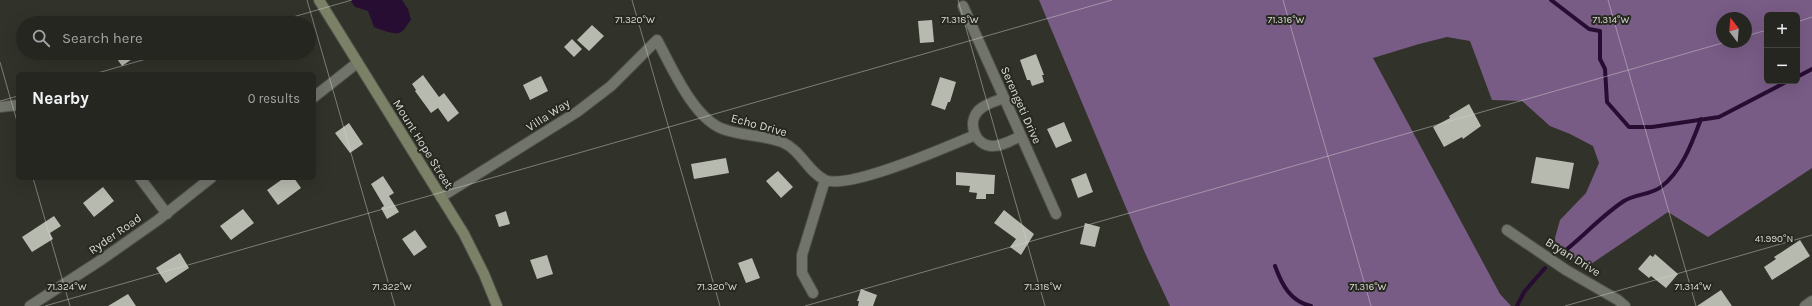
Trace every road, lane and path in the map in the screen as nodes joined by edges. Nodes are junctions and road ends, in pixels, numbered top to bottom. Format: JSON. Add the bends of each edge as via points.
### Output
{"nodes":[{"id":1,"x":319,"y":0,"type":"edge"},
{"id":2,"x":963,"y":6,"type":"dead end"},
{"id":3,"x":657,"y":40,"type":"joint"},
{"id":4,"x":357,"y":63,"type":"junction"},
{"id":5,"x":316,"y":95,"type":"edge"},
{"id":6,"x":1004,"y":98,"type":"junction"},
{"id":7,"x":16,"y":106,"type":"edge"},
{"id":8,"x":0,"y":107,"type":"edge"},
{"id":9,"x":975,"y":135,"type":"junction"},
{"id":10,"x":1021,"y":136,"type":"junction"},
{"id":11,"x":142,"y":180,"type":"edge"},
{"id":12,"x":209,"y":180,"type":"edge"},
{"id":13,"x":825,"y":180,"type":"junction"},
{"id":14,"x":441,"y":197,"type":"junction"},
{"id":15,"x":167,"y":214,"type":"junction"},
{"id":16,"x":1056,"y":214,"type":"dead end"},
{"id":17,"x":1507,"y":230,"type":"dead end"},
{"id":18,"x":813,"y":293,"type":"dead end"},
{"id":19,"x":1812,"y":302,"type":"edge"},
{"id":20,"x":30,"y":306,"type":"edge"},
{"id":21,"x":497,"y":306,"type":"edge"},
{"id":22,"x":1625,"y":306,"type":"edge"},
{"id":23,"x":1805,"y":306,"type":"edge"}],
"edges":[{"from":1,"to":4,"type":"street","name":"Mount Hope Street"},
{"from":2,"to":6,"type":"street","name":"Serengeti Drive"},
{"from":3,"to":13,"type":"street","name":"Echo Drive","via":[[693,103],[710,123],[786,144]]},
{"from":3,"to":14,"type":"street","name":"Villa Way","via":[[611,86],[560,124]]},
{"from":4,"to":5,"type":"street"},
{"from":4,"to":14,"type":"street","name":"Mount Hope Street"},
{"from":6,"to":9,"type":"street","via":[[979,110],[974,116],[972,124]]},
{"from":6,"to":10,"type":"street","name":"Serengeti Drive"},
{"from":7,"to":8,"type":"street"},
{"from":9,"to":10,"type":"street","via":[[990,146],[997,146]]},
{"from":9,"to":13,"type":"street","via":[[895,167],[844,181]]},
{"from":10,"to":16,"type":"street","name":"Serengeti Drive"},
{"from":11,"to":15,"type":"street"},
{"from":12,"to":15,"type":"street","name":"Ryder Road"},
{"from":13,"to":18,"type":"street","via":[[802,255],[802,273]]},
{"from":14,"to":21,"type":"street","name":"Mount Hope Street","via":[[474,253]]},
{"from":15,"to":20,"type":"street","name":"Ryder Road"},
{"from":17,"to":22,"type":"street","name":"Bryan Drive"},
{"from":19,"to":23,"type":"street"}]}
